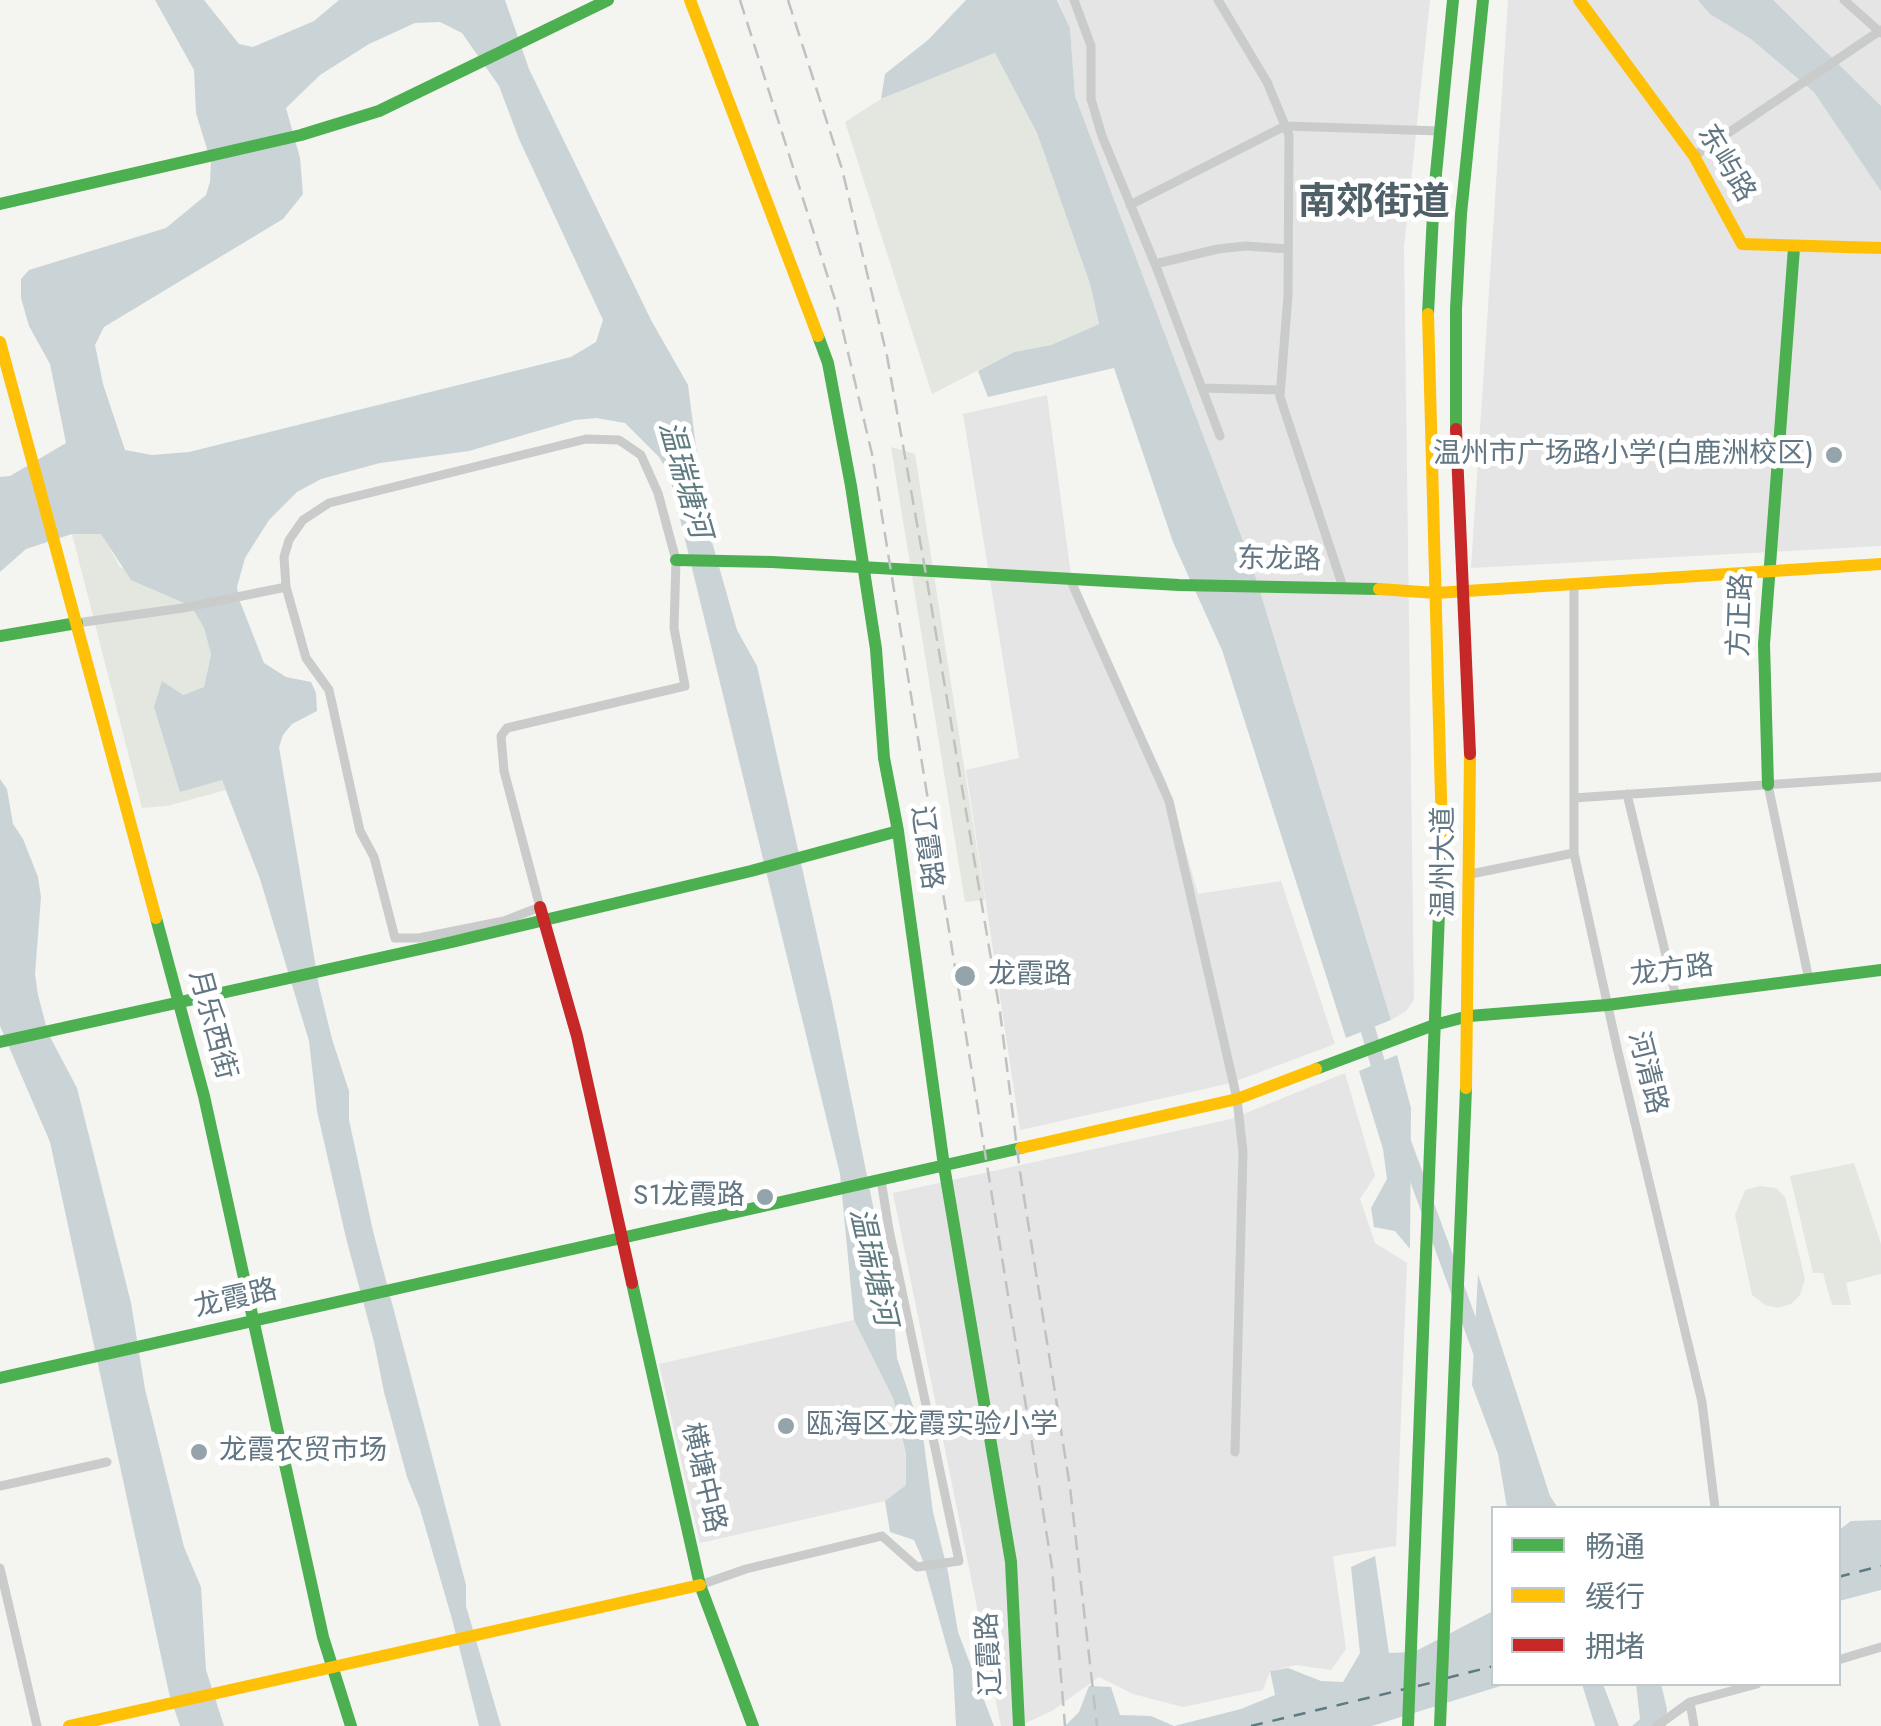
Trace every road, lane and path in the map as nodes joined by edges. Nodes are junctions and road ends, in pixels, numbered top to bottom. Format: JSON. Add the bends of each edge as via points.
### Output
{"nodes":[{"id":1,"x":608,"y":0,"type":"edge"},
{"id":2,"x":690,"y":0,"type":"edge"},
{"id":3,"x":1074,"y":0,"type":"edge"},
{"id":4,"x":1218,"y":0,"type":"edge"},
{"id":5,"x":1453,"y":0,"type":"edge"},
{"id":6,"x":1483,"y":0,"type":"edge"},
{"id":7,"x":1578,"y":0,"type":"edge"},
{"id":8,"x":1844,"y":0,"type":"edge"},
{"id":9,"x":1880,"y":31,"type":"edge"},
{"id":10,"x":1285,"y":126,"type":"junction"},
{"id":11,"x":1440,"y":130,"type":"junction"},
{"id":12,"x":1694,"y":156,"type":"junction"},
{"id":13,"x":0,"y":204,"type":"edge"},
{"id":14,"x":1130,"y":204,"type":"junction"},
{"id":15,"x":1794,"y":248,"type":"junction"},
{"id":16,"x":1881,"y":248,"type":"edge"},
{"id":17,"x":1288,"y":249,"type":"junction"},
{"id":18,"x":1155,"y":264,"type":"junction"},
{"id":19,"x":0,"y":342,"type":"edge"},
{"id":20,"x":1202,"y":388,"type":"junction"},
{"id":21,"x":1280,"y":390,"type":"junction"},
{"id":22,"x":1220,"y":436,"type":"dead end"},
{"id":23,"x":679,"y":560,"type":"junction"},
{"id":24,"x":1881,"y":564,"type":"edge"},
{"id":25,"x":1768,"y":571,"type":"junction"},
{"id":26,"x":1070,"y":579,"type":"junction"},
{"id":27,"x":1574,"y":584,"type":"junction"},
{"id":28,"x":286,"y":587,"type":"junction"},
{"id":29,"x":1343,"y":587,"type":"junction"},
{"id":30,"x":1461,"y":592,"type":"junction"},
{"id":31,"x":1436,"y":594,"type":"junction"},
{"id":32,"x":77,"y":624,"type":"junction"},
{"id":33,"x":0,"y":636,"type":"edge"},
{"id":34,"x":1881,"y":778,"type":"edge"},
{"id":35,"x":1768,"y":785,"type":"junction"},
{"id":36,"x":1626,"y":794,"type":"junction"},
{"id":37,"x":1574,"y":798,"type":"junction"},
{"id":38,"x":898,"y":831,"type":"junction"},
{"id":39,"x":1574,"y":853,"type":"junction"},
{"id":40,"x":1471,"y":874,"type":"junction"},
{"id":41,"x":542,"y":914,"type":"junction"},
{"id":42,"x":1881,"y":970,"type":"edge"},
{"id":43,"x":1810,"y":980,"type":"junction"},
{"id":44,"x":1676,"y":996,"type":"junction"},
{"id":45,"x":180,"y":1002,"type":"junction"},
{"id":46,"x":1607,"y":1005,"type":"junction"},
{"id":47,"x":1469,"y":1016,"type":"junction"},
{"id":48,"x":1434,"y":1025,"type":"junction"},
{"id":49,"x":3,"y":1041,"type":"edge"},
{"id":50,"x":1236,"y":1098,"type":"junction"},
{"id":51,"x":944,"y":1166,"type":"junction"},
{"id":52,"x":881,"y":1180,"type":"junction"},
{"id":53,"x":622,"y":1236,"type":"junction"},
{"id":54,"x":254,"y":1320,"type":"junction"},
{"id":55,"x":0,"y":1378,"type":"edge"},
{"id":56,"x":1235,"y":1452,"type":"dead end"},
{"id":57,"x":107,"y":1462,"type":"dead end"},
{"id":58,"x":0,"y":1486,"type":"edge"},
{"id":59,"x":1715,"y":1506,"type":"edge"},
{"id":60,"x":0,"y":1568,"type":"edge"},
{"id":61,"x":700,"y":1584,"type":"junction"},
{"id":62,"x":1881,"y":1647,"type":"edge"},
{"id":63,"x":1841,"y":1659,"type":"edge"},
{"id":64,"x":333,"y":1669,"type":"junction"},
{"id":65,"x":1750,"y":1686,"type":"edge"},
{"id":66,"x":1690,"y":1702,"type":"junction"},
{"id":67,"x":37,"y":1726,"type":"edge"},
{"id":68,"x":69,"y":1726,"type":"edge"},
{"id":69,"x":351,"y":1726,"type":"edge"},
{"id":70,"x":752,"y":1726,"type":"edge"},
{"id":71,"x":1019,"y":1726,"type":"edge"},
{"id":72,"x":1408,"y":1726,"type":"edge"},
{"id":73,"x":1440,"y":1726,"type":"edge"},
{"id":74,"x":1657,"y":1726,"type":"edge"},
{"id":75,"x":1694,"y":1726,"type":"edge"}],
"edges":[{"from":1,"to":13,"type":"street","via":[[379,111]]},
{"from":2,"to":38,"type":"street","name":"辽霞路","via":[[828,363],[865,575]]},
{"from":3,"to":14,"type":"street","via":[[1091,46],[1091,100]]},
{"from":4,"to":10,"type":"street"},
{"from":5,"to":11,"type":"street","name":"温州大道"},
{"from":6,"to":30,"type":"street","name":"温州大道","via":[[1456,309]]},
{"from":7,"to":12,"type":"street","name":"东屿路"},
{"from":8,"to":9,"type":"street"},
{"from":9,"to":12,"type":"street"},
{"from":10,"to":11,"type":"street"},
{"from":10,"to":14,"type":"street"},
{"from":10,"to":17,"type":"street"},
{"from":11,"to":31,"type":"street","name":"温州大道","via":[[1427,324]]},
{"from":12,"to":15,"type":"street","name":"东屿路","via":[[1742,244]]},
{"from":14,"to":18,"type":"street"},
{"from":15,"to":16,"type":"street","name":"东屿路"},
{"from":15,"to":25,"type":"street","name":"方正路"},
{"from":17,"to":18,"type":"street","via":[[1218,248]]},
{"from":17,"to":21,"type":"street"},
{"from":18,"to":20,"type":"street"},
{"from":19,"to":32,"type":"street","name":"月乐西街"},
{"from":20,"to":21,"type":"street"},
{"from":20,"to":22,"type":"street"},
{"from":21,"to":29,"type":"street"},
{"from":23,"to":26,"type":"street","name":"东龙路"},
{"from":23,"to":28,"type":"street","via":[[640,455],[619,440],[586,439],[329,503],[303,520],[289,540]]},
{"from":23,"to":41,"type":"street","via":[[674,628],[685,686],[507,728],[501,736]]},
{"from":24,"to":25,"type":"street","name":"东龙路"},
{"from":25,"to":27,"type":"street","name":"东龙路"},
{"from":25,"to":35,"type":"street","name":"方正路"},
{"from":26,"to":29,"type":"street","name":"东龙路"},
{"from":26,"to":50,"type":"street","via":[[1169,802]]},
{"from":27,"to":30,"type":"street","name":"东龙路"},
{"from":27,"to":37,"type":"street","name":"河清路"},
{"from":28,"to":32,"type":"street"},
{"from":28,"to":41,"type":"street","via":[[306,658],[329,690],[360,831],[374,857],[395,938]]},
{"from":29,"to":31,"type":"street","name":"东龙路"},
{"from":30,"to":31,"type":"street","name":"东龙路"},
{"from":30,"to":40,"type":"street","name":"温州大道"},
{"from":31,"to":48,"type":"street","name":"温州大道","via":[[1442,772]]},
{"from":32,"to":33,"type":"street"},
{"from":32,"to":45,"type":"street","name":"月乐西街"},
{"from":34,"to":35,"type":"street"},
{"from":35,"to":36,"type":"street"},
{"from":35,"to":43,"type":"street","name":"方正路"},
{"from":36,"to":37,"type":"street"},
{"from":36,"to":44,"type":"street"},
{"from":37,"to":39,"type":"street","name":"河清路"},
{"from":38,"to":41,"type":"street","via":[[751,871]]},
{"from":38,"to":51,"type":"street","name":"辽霞路"},
{"from":39,"to":40,"type":"street"},
{"from":39,"to":46,"type":"street","name":"河清路"},
{"from":40,"to":47,"type":"street","name":"温州大道"},
{"from":41,"to":45,"type":"street"},
{"from":41,"to":53,"type":"street","name":"横塘中路"},
{"from":42,"to":43,"type":"street","name":"龙方路"},
{"from":43,"to":44,"type":"street","name":"龙方路"},
{"from":44,"to":46,"type":"street","name":"龙方路"},
{"from":45,"to":49,"type":"street"},
{"from":45,"to":54,"type":"street","name":"月乐西街"},
{"from":46,"to":47,"type":"street","name":"龙方路"},
{"from":46,"to":59,"type":"street","name":"河清路","via":[[1702,1402]]},
{"from":47,"to":48,"type":"street","name":"龙霞路"},
{"from":47,"to":73,"type":"street","name":"温州大道"},
{"from":48,"to":50,"type":"street","name":"龙霞路"},
{"from":48,"to":72,"type":"street","name":"温州大道"},
{"from":50,"to":51,"type":"street","name":"龙霞路"},
{"from":50,"to":56,"type":"street","via":[[1243,1152]]},
{"from":51,"to":52,"type":"street","name":"龙霞路"},
{"from":51,"to":71,"type":"street","name":"辽霞路","via":[[1011,1562]]},
{"from":52,"to":53,"type":"street","name":"龙霞路"},
{"from":52,"to":61,"type":"street","via":[[958,1561],[920,1568],[882,1536]]},
{"from":53,"to":54,"type":"street","name":"龙霞路"},
{"from":53,"to":61,"type":"street","name":"横塘中路"},
{"from":54,"to":55,"type":"street","name":"龙霞路"},
{"from":54,"to":64,"type":"street","name":"月乐西街"},
{"from":57,"to":58,"type":"street"},
{"from":60,"to":67,"type":"street"},
{"from":61,"to":64,"type":"street"},
{"from":61,"to":70,"type":"street","name":"横塘中路"},
{"from":62,"to":63,"type":"street"},
{"from":64,"to":68,"type":"street"},
{"from":64,"to":69,"type":"street","name":"月乐西街"},
{"from":65,"to":66,"type":"street"},
{"from":66,"to":74,"type":"street"},
{"from":66,"to":75,"type":"street"}]}
